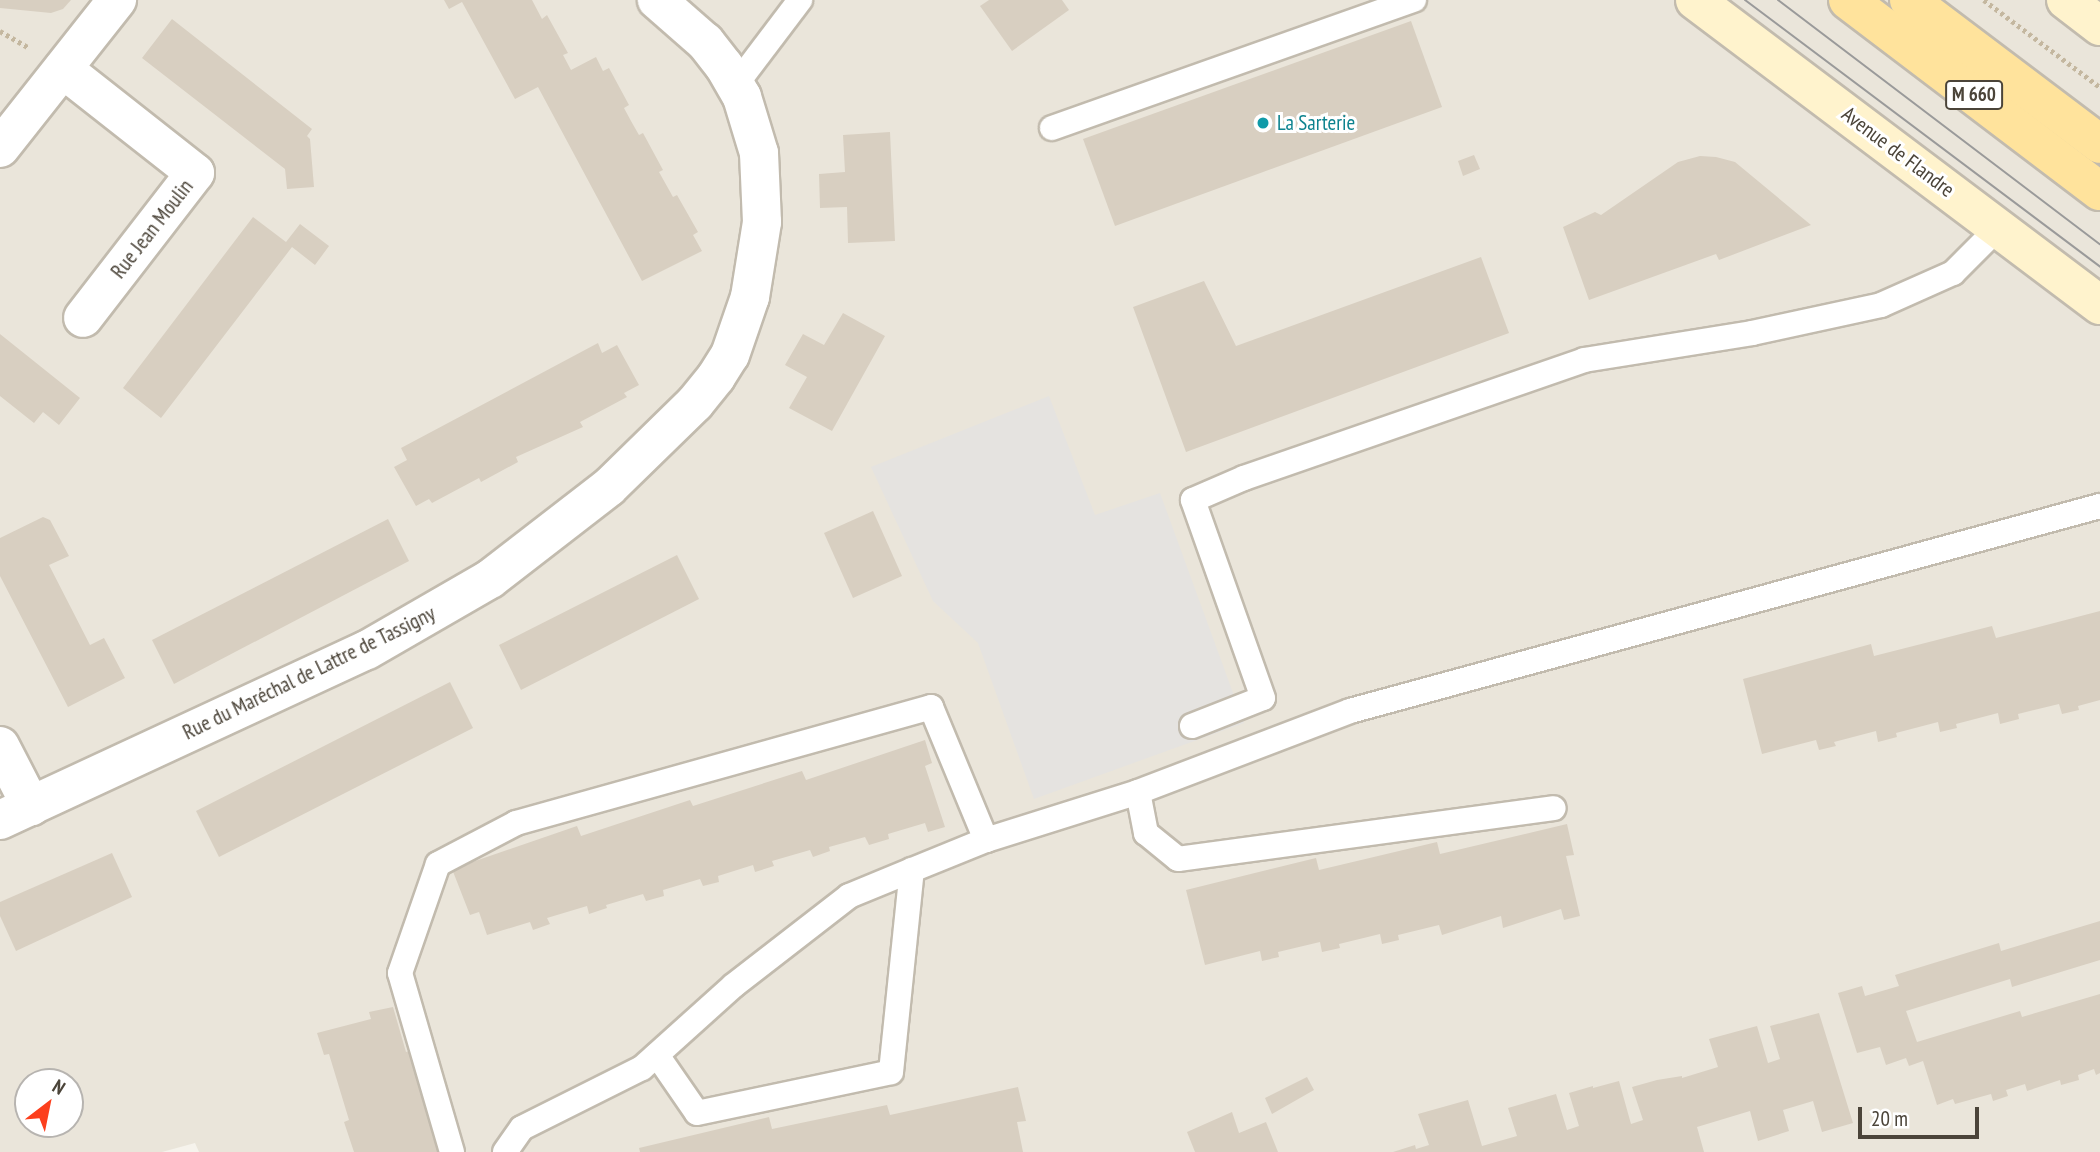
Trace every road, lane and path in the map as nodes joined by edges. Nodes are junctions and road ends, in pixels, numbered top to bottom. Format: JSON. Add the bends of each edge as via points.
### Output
{"nodes":[{"id":1,"x":117,"y":0,"type":"edge"},
{"id":2,"x":657,"y":0,"type":"edge"},
{"id":3,"x":800,"y":0,"type":"edge"},
{"id":4,"x":1414,"y":0,"type":"edge"},
{"id":5,"x":1695,"y":0,"type":"edge"},
{"id":6,"x":1848,"y":0,"type":"edge"},
{"id":7,"x":1909,"y":0,"type":"edge"},
{"id":8,"x":1984,"y":0,"type":"edge"},
{"id":9,"x":2066,"y":0,"type":"edge"},
{"id":10,"x":2100,"y":26,"type":"edge"},
{"id":11,"x":63,"y":69,"type":"junction"},
{"id":12,"x":735,"y":86,"type":"junction"},
{"id":13,"x":2100,"y":88,"type":"edge"},
{"id":14,"x":1052,"y":128,"type":"dead end"},
{"id":15,"x":2100,"y":144,"type":"edge"},
{"id":16,"x":0,"y":148,"type":"edge"},
{"id":17,"x":2100,"y":191,"type":"edge"},
{"id":18,"x":1999,"y":227,"type":"junction"},
{"id":19,"x":2100,"y":305,"type":"edge"},
{"id":20,"x":83,"y":318,"type":"dead end"},
{"id":21,"x":2100,"y":506,"type":"edge"},
{"id":22,"x":1192,"y":726,"type":"dead end"},
{"id":23,"x":0,"y":746,"type":"edge"},
{"id":24,"x":1139,"y":792,"type":"junction"},
{"id":25,"x":1554,"y":808,"type":"dead end"},
{"id":26,"x":15,"y":813,"type":"edge"},
{"id":27,"x":986,"y":841,"type":"junction"},
{"id":28,"x":912,"y":870,"type":"junction"},
{"id":29,"x":657,"y":1055,"type":"junction"},
{"id":30,"x":452,"y":1152,"type":"edge"},
{"id":31,"x":505,"y":1152,"type":"edge"}],
"edges":[{"from":1,"to":11,"type":"street"},
{"from":2,"to":12,"type":"street","name":"Rue du Maréchal de Lattre de Tassigny","via":[[705,42]]},
{"from":3,"to":12,"type":"lane"},
{"from":4,"to":14,"type":"lane"},
{"from":5,"to":18,"type":"street","name":"Avenue de Flandre"},
{"from":6,"to":17,"type":"main road","number":"M 660"},
{"from":7,"to":15,"type":"main road","number":"M 660"},
{"from":8,"to":13,"type":"path"},
{"from":9,"to":10,"type":"street"},
{"from":11,"to":16,"type":"street"},
{"from":11,"to":20,"type":"street","name":"Rue Jean Moulin","via":[[195,173]]},
{"from":12,"to":26,"type":"street","name":"Rue du Maréchal de Lattre de Tassigny","via":[[759,153],[762,222],[740,329],[723,366],[695,402],[609,487],[490,579],[367,650]]},
{"from":18,"to":19,"type":"street","name":"Avenue de Flandre"},
{"from":18,"to":22,"type":"lane","via":[[1953,273],[1881,305],[1752,333],[1584,360],[1244,478],[1193,500],[1263,698]]},
{"from":21,"to":24,"type":"lane","via":[[1350,711]]},
{"from":23,"to":26,"type":"street"},
{"from":24,"to":25,"type":"lane","via":[[1146,833],[1178,859]]},
{"from":24,"to":27,"type":"lane"},
{"from":27,"to":28,"type":"lane"},
{"from":27,"to":30,"type":"lane","via":[[931,707],[516,823],[438,864],[400,973]]},
{"from":28,"to":29,"type":"lane","via":[[849,896],[733,986]]},
{"from":28,"to":29,"type":"lane","via":[[891,1072],[697,1113]]},
{"from":29,"to":31,"type":"lane","via":[[642,1068],[522,1128]]}]}
